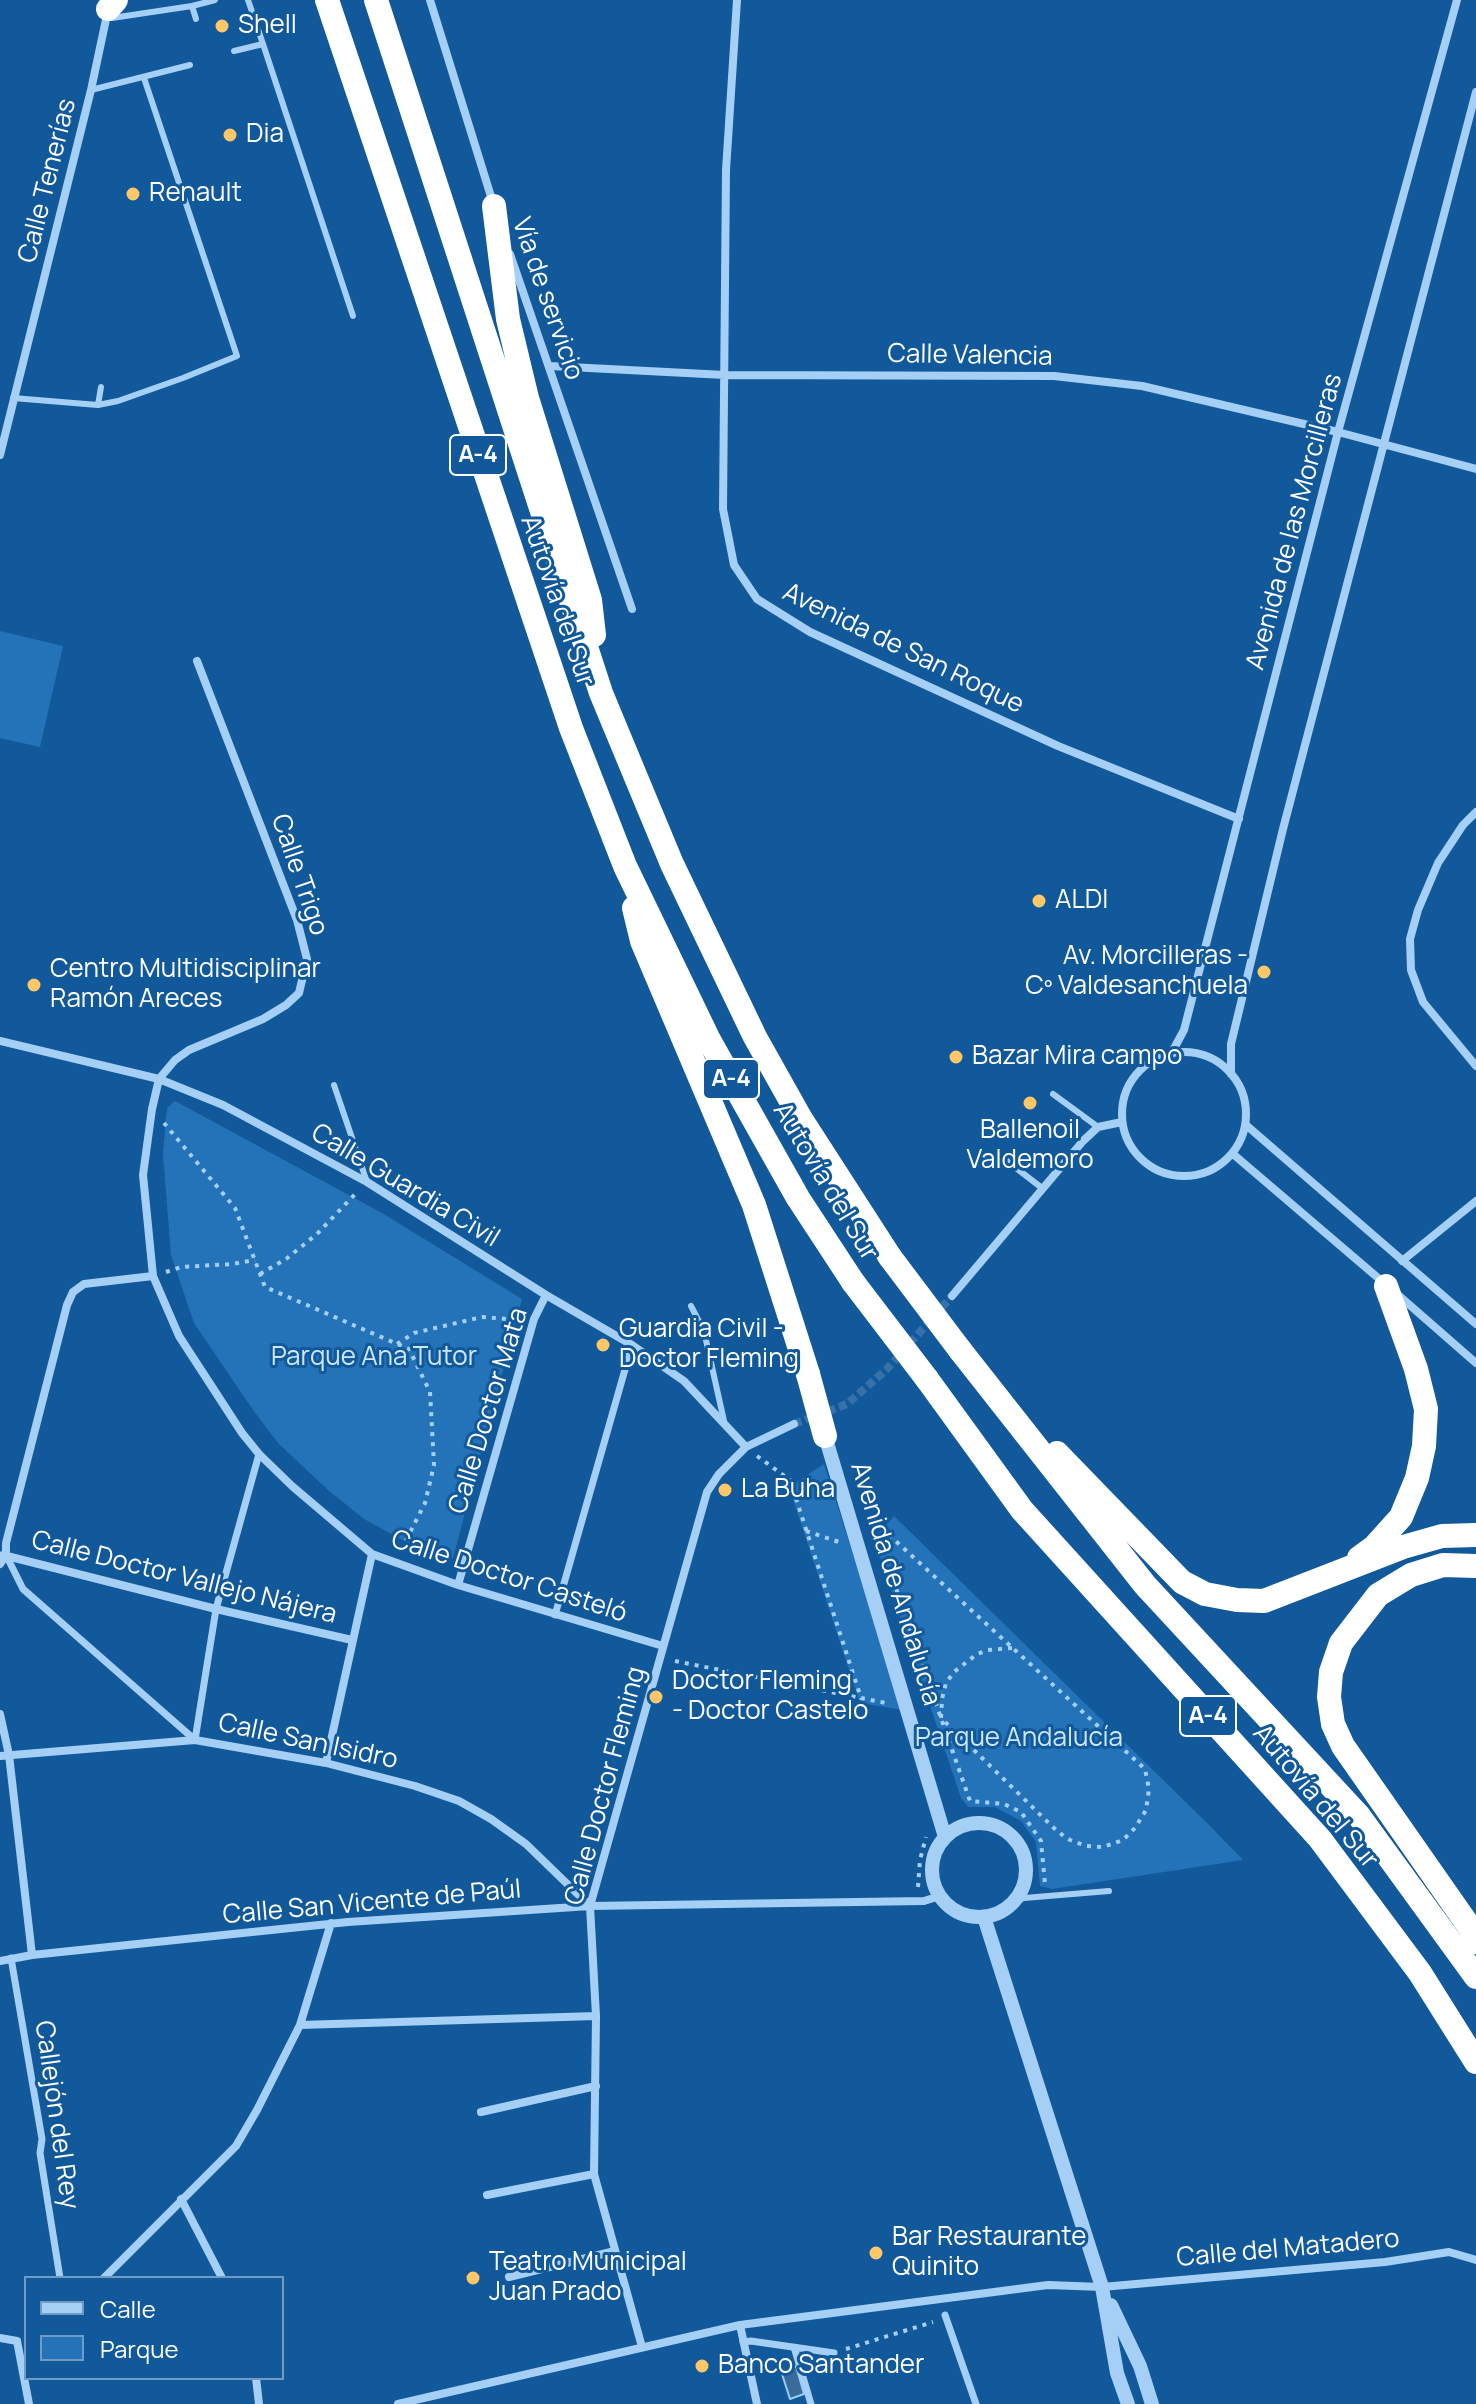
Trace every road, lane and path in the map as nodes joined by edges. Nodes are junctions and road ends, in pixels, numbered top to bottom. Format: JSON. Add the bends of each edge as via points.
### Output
{"nodes":[{"id":1,"x":215,"y":0,"type":"edge"},
{"id":2,"x":248,"y":0,"type":"edge"},
{"id":3,"x":312,"y":0,"type":"edge"},
{"id":4,"x":327,"y":0,"type":"edge"},
{"id":5,"x":376,"y":0,"type":"edge"},
{"id":6,"x":430,"y":0,"type":"edge"},
{"id":7,"x":737,"y":0,"type":"edge"},
{"id":8,"x":1457,"y":0,"type":"edge"},
{"id":9,"x":192,"y":6,"type":"junction"},
{"id":10,"x":110,"y":7,"type":"edge"},
{"id":11,"x":196,"y":19,"type":"dead end"},
{"id":12,"x":340,"y":39,"type":"junction"},
{"id":13,"x":263,"y":44,"type":"junction"},
{"id":14,"x":234,"y":51,"type":"dead end"},
{"id":15,"x":190,"y":65,"type":"dead end"},
{"id":16,"x":144,"y":78,"type":"junction"},
{"id":17,"x":91,"y":90,"type":"junction"},
{"id":18,"x":1476,"y":92,"type":"edge"},
{"id":19,"x":494,"y":206,"type":"junction"},
{"id":20,"x":353,"y":316,"type":"dead end"},
{"id":21,"x":550,"y":366,"type":"junction"},
{"id":22,"x":725,"y":375,"type":"junction"},
{"id":23,"x":101,"y":387,"type":"dead end"},
{"id":24,"x":13,"y":398,"type":"junction"},
{"id":25,"x":98,"y":405,"type":"junction"},
{"id":26,"x":1338,"y":432,"type":"junction"},
{"id":27,"x":1382,"y":445,"type":"junction"},
{"id":28,"x":0,"y":455,"type":"edge"},
{"id":29,"x":1476,"y":469,"type":"edge"},
{"id":30,"x":632,"y":609,"type":"dead end"},
{"id":31,"x":197,"y":661,"type":"dead end"},
{"id":32,"x":601,"y":693,"type":"junction"},
{"id":33,"x":1476,"y":812,"type":"edge"},
{"id":34,"x":1239,"y":819,"type":"junction"},
{"id":35,"x":625,"y":866,"type":"junction"},
{"id":36,"x":0,"y":1041,"type":"edge"},
{"id":37,"x":1171,"y":1054,"type":"junction"},
{"id":38,"x":1476,"y":1066,"type":"edge"},
{"id":39,"x":1231,"y":1074,"type":"junction"},
{"id":40,"x":159,"y":1079,"type":"junction"},
{"id":41,"x":334,"y":1085,"type":"dead end"},
{"id":42,"x":1053,"y":1094,"type":"dead end"},
{"id":43,"x":152,"y":1109,"type":"junction"},
{"id":44,"x":1122,"y":1122,"type":"junction"},
{"id":45,"x":1246,"y":1125,"type":"junction"},
{"id":46,"x":1098,"y":1127,"type":"junction"},
{"id":47,"x":1233,"y":1154,"type":"junction"},
{"id":48,"x":1003,"y":1158,"type":"dead end"},
{"id":49,"x":367,"y":1182,"type":"junction"},
{"id":50,"x":1042,"y":1188,"type":"junction"},
{"id":51,"x":1476,"y":1201,"type":"edge"},
{"id":52,"x":255,"y":1260,"type":"junction"},
{"id":53,"x":1402,"y":1261,"type":"junction"},
{"id":54,"x":260,"y":1274,"type":"junction"},
{"id":55,"x":153,"y":1276,"type":"junction"},
{"id":56,"x":1386,"y":1286,"type":"junction"},
{"id":57,"x":546,"y":1295,"type":"junction"},
{"id":58,"x":952,"y":1296,"type":"tunnel mouth"},
{"id":59,"x":691,"y":1306,"type":"dead end"},
{"id":60,"x":534,"y":1319,"type":"junction"},
{"id":61,"x":1476,"y":1324,"type":"edge"},
{"id":62,"x":397,"y":1344,"type":"junction"},
{"id":63,"x":632,"y":1345,"type":"junction"},
{"id":64,"x":1476,"y":1363,"type":"edge"},
{"id":65,"x":989,"y":1387,"type":"junction"},
{"id":66,"x":724,"y":1423,"type":"junction"},
{"id":67,"x":794,"y":1424,"type":"tunnel mouth"},
{"id":68,"x":825,"y":1436,"type":"joint"},
{"id":69,"x":746,"y":1447,"type":"junction"},
{"id":70,"x":259,"y":1454,"type":"junction"},
{"id":71,"x":806,"y":1531,"type":"junction"},
{"id":72,"x":1476,"y":1535,"type":"edge"},
{"id":73,"x":842,"y":1543,"type":"dead end"},
{"id":74,"x":372,"y":1554,"type":"junction"},
{"id":75,"x":3,"y":1555,"type":"edge"},
{"id":76,"x":395,"y":1562,"type":"junction"},
{"id":77,"x":0,"y":1564,"type":"edge"},
{"id":78,"x":1476,"y":1566,"type":"edge"},
{"id":79,"x":1344,"y":1568,"type":"junction"},
{"id":80,"x":458,"y":1585,"type":"junction"},
{"id":81,"x":216,"y":1609,"type":"junction"},
{"id":82,"x":555,"y":1615,"type":"junction"},
{"id":83,"x":352,"y":1640,"type":"junction"},
{"id":84,"x":663,"y":1646,"type":"junction"},
{"id":85,"x":1012,"y":1648,"type":"junction"},
{"id":86,"x":660,"y":1658,"type":"junction"},
{"id":87,"x":861,"y":1698,"type":"junction"},
{"id":88,"x":896,"y":1705,"type":"dead end"},
{"id":89,"x":0,"y":1714,"type":"edge"},
{"id":90,"x":941,"y":1718,"type":"junction"},
{"id":91,"x":195,"y":1740,"type":"junction"},
{"id":92,"x":4,"y":1756,"type":"edge"},
{"id":93,"x":326,"y":1763,"type":"junction"},
{"id":94,"x":945,"y":1837,"type":"junction"},
{"id":95,"x":1109,"y":1891,"type":"dead end"},
{"id":96,"x":940,"y":1896,"type":"junction"},
{"id":97,"x":1038,"y":1897,"type":"junction"},
{"id":98,"x":1014,"y":1902,"type":"junction"},
{"id":99,"x":590,"y":1906,"type":"junction"},
{"id":100,"x":984,"y":1917,"type":"junction"},
{"id":101,"x":331,"y":1923,"type":"junction"},
{"id":102,"x":1476,"y":1942,"type":"edge"},
{"id":103,"x":32,"y":1955,"type":"junction"},
{"id":104,"x":11,"y":1958,"type":"junction"},
{"id":105,"x":0,"y":1961,"type":"edge"},
{"id":106,"x":1476,"y":1977,"type":"edge"},
{"id":107,"x":596,"y":2016,"type":"junction"},
{"id":108,"x":300,"y":2025,"type":"junction"},
{"id":109,"x":1476,"y":2062,"type":"edge"},
{"id":110,"x":596,"y":2086,"type":"junction"},
{"id":111,"x":481,"y":2112,"type":"dead end"},
{"id":112,"x":594,"y":2174,"type":"junction"},
{"id":113,"x":487,"y":2195,"type":"dead end"},
{"id":114,"x":181,"y":2199,"type":"junction"},
{"id":115,"x":615,"y":2251,"type":"junction"},
{"id":116,"x":1476,"y":2260,"type":"edge"},
{"id":117,"x":60,"y":2276,"type":"edge"},
{"id":118,"x":106,"y":2276,"type":"edge"},
{"id":119,"x":221,"y":2276,"type":"edge"},
{"id":120,"x":509,"y":2277,"type":"dead end"},
{"id":121,"x":1102,"y":2287,"type":"junction"},
{"id":122,"x":946,"y":2316,"type":"joint"},
{"id":123,"x":740,"y":2325,"type":"junction"},
{"id":124,"x":0,"y":2338,"type":"edge"},
{"id":125,"x":22,"y":2340,"type":"edge"},
{"id":126,"x":743,"y":2342,"type":"junction"},
{"id":127,"x":642,"y":2347,"type":"junction"},
{"id":128,"x":794,"y":2347,"type":"junction"},
{"id":129,"x":834,"y":2353,"type":"joint"},
{"id":130,"x":26,"y":2380,"type":"edge"},
{"id":131,"x":256,"y":2380,"type":"edge"},
{"id":132,"x":404,"y":2403,"type":"edge"},
{"id":133,"x":29,"y":2404,"type":"edge"},
{"id":134,"x":259,"y":2404,"type":"edge"},
{"id":135,"x":757,"y":2404,"type":"edge"},
{"id":136,"x":811,"y":2404,"type":"edge"},
{"id":137,"x":976,"y":2404,"type":"edge"},
{"id":138,"x":1128,"y":2404,"type":"edge"},
{"id":139,"x":1152,"y":2404,"type":"edge"}],
"edges":[{"from":1,"to":9,"type":"lane"},
{"from":2,"to":13,"type":"lane"},
{"from":3,"to":12,"type":"highway"},
{"from":4,"to":12,"type":"highway","name":"Autovía del Sur","number":"A-4"},
{"from":5,"to":32,"type":"highway","name":"Autovía del Sur","number":"A-4"},
{"from":6,"to":19,"type":"street","name":"Vía de servicio"},
{"from":7,"to":22,"type":"street","name":"Avenida de San Roque","via":[[726,170]]},
{"from":8,"to":26,"type":"street","name":"Avenida de las Morcilleras"},
{"from":9,"to":10,"type":"lane"},
{"from":9,"to":11,"type":"lane"},
{"from":10,"to":17,"type":"street","name":"Calle Tenerías"},
{"from":12,"to":35,"type":"highway","name":"Autovía del Sur","number":"A-4","via":[[560,698]]},
{"from":13,"to":14,"type":"lane"},
{"from":13,"to":20,"type":"lane"},
{"from":15,"to":16,"type":"lane"},
{"from":16,"to":17,"type":"lane"},
{"from":16,"to":25,"type":"lane","via":[[237,356]]},
{"from":17,"to":24,"type":"street","name":"Calle Tenerías"},
{"from":18,"to":27,"type":"street"},
{"from":19,"to":21,"type":"street","name":"Vía de servicio"},
{"from":19,"to":32,"type":"highway","via":[[508,319],[590,600]]},
{"from":21,"to":22,"type":"street","name":"Calle Valencia"},
{"from":21,"to":30,"type":"street","name":"Vía de servicio"},
{"from":22,"to":26,"type":"street","name":"Calle Valencia","via":[[1054,376],[1142,386]]},
{"from":22,"to":34,"type":"street","name":"Avenida de San Roque","via":[[723,509],[734,565],[757,599],[810,632],[1030,733]]},
{"from":23,"to":25,"type":"lane"},
{"from":24,"to":25,"type":"lane"},
{"from":24,"to":28,"type":"street","name":"Calle Tenerías"},
{"from":26,"to":27,"type":"street","name":"Calle Valencia"},
{"from":26,"to":34,"type":"street","name":"Avenida de las Morcilleras"},
{"from":27,"to":29,"type":"street","name":"Calle Valencia"},
{"from":27,"to":39,"type":"street","via":[[1264,905],[1231,1044]]},
{"from":31,"to":40,"type":"street","name":"Calle Trigo","via":[[297,920],[307,959],[299,993],[286,1005],[189,1050]]},
{"from":32,"to":65,"type":"highway","name":"Autovía del Sur","number":"A-4","bridge":true,"via":[[672,864],[755,1037],[890,1257]]},
{"from":33,"to":38,"type":"street","via":[[1438,863],[1410,939],[1411,970],[1423,1002]]},
{"from":34,"to":37,"type":"street","name":"Avenida de las Morcilleras","via":[[1184,1030]]},
{"from":35,"to":68,"type":"highway","bridge":true,"via":[[642,941],[754,1205]]},
{"from":35,"to":109,"type":"highway","name":"Autovía del Sur","number":"A-4","bridge":true,"via":[[709,1040],[798,1198],[853,1282],[1022,1510],[1320,1839],[1420,1973]]},
{"from":36,"to":40,"type":"street","name":"Calle Guardia Civil"},
{"from":37,"to":39,"type":"street","via":[[1204,1055]]},
{"from":37,"to":44,"type":"street","via":[[1139,1071],[1129,1086]]},
{"from":39,"to":45,"type":"street","via":[[1241,1089]]},
{"from":40,"to":43,"type":"street","name":"Calle Doctor Casteló"},
{"from":40,"to":49,"type":"street","name":"Calle Guardia Civil","via":[[223,1105]]},
{"from":41,"to":49,"type":"lane"},
{"from":42,"to":46,"type":"lane"},
{"from":43,"to":52,"type":"path","via":[[235,1208]]},
{"from":43,"to":55,"type":"street","name":"Calle Doctor Casteló","via":[[143,1175]]},
{"from":44,"to":46,"type":"street"},
{"from":44,"to":47,"type":"street","via":[[1140,1158],[1177,1176],[1198,1175]]},
{"from":45,"to":47,"type":"street"},
{"from":45,"to":53,"type":"street"},
{"from":46,"to":50,"type":"street"},
{"from":47,"to":56,"type":"street"},
{"from":48,"to":50,"type":"lane"},
{"from":49,"to":54,"type":"path","via":[[317,1234]]},
{"from":49,"to":57,"type":"street","name":"Calle Guardia Civil"},
{"from":50,"to":58,"type":"street"},
{"from":51,"to":53,"type":"street"},
{"from":52,"to":54,"type":"path"},
{"from":52,"to":55,"type":"path","via":[[181,1267]]},
{"from":53,"to":61,"type":"street"},
{"from":54,"to":62,"type":"path","via":[[265,1287]]},
{"from":55,"to":70,"type":"street","name":"Calle Doctor Casteló","via":[[179,1336]]},
{"from":55,"to":75,"type":"street","name":"Calle Doctor Vallejo Nájera","via":[[84,1284],[73,1292]]},
{"from":56,"to":64,"type":"street"},
{"from":56,"to":79,"type":"highway","via":[[1426,1409],[1424,1446],[1401,1517],[1374,1547]]},
{"from":57,"to":60,"type":"street","name":"Calle Doctor Mata"},
{"from":57,"to":63,"type":"street","name":"Calle Guardia Civil"},
{"from":59,"to":66,"type":"lane","via":[[704,1331]]},
{"from":60,"to":62,"type":"path","via":[[482,1317],[414,1333]]},
{"from":60,"to":80,"type":"street","name":"Calle Doctor Mata"},
{"from":62,"to":76,"type":"path","via":[[409,1349],[430,1392],[434,1465],[425,1503]]},
{"from":63,"to":66,"type":"street","name":"Calle Guardia Civil","via":[[684,1381]]},
{"from":63,"to":82,"type":"street"},
{"from":65,"to":79,"type":"highway","via":[[1182,1582],[1205,1594],[1264,1601]]},
{"from":65,"to":106,"type":"highway","name":"Autovía del Sur","number":"A-4","via":[[1145,1585],[1359,1816]]},
{"from":66,"to":69,"type":"street","name":"Calle Guardia Civil"},
{"from":67,"to":69,"type":"street","name":"Calle Doctor Fleming"},
{"from":68,"to":94,"type":"street","name":"Avenida de Andalucía"},
{"from":69,"to":71,"type":"path","via":[[790,1480]]},
{"from":69,"to":84,"type":"street","name":"Calle Doctor Fleming","via":[[707,1492]]},
{"from":70,"to":74,"type":"street","name":"Calle Doctor Casteló"},
{"from":70,"to":81,"type":"street"},
{"from":71,"to":73,"type":"path"},
{"from":71,"to":87,"type":"path"},
{"from":72,"to":79,"type":"highway","via":[[1442,1536]]},
{"from":74,"to":76,"type":"street","name":"Calle Doctor Casteló"},
{"from":74,"to":83,"type":"street"},
{"from":75,"to":77,"type":"street"},
{"from":75,"to":81,"type":"street","name":"Calle Doctor Vallejo Nájera"},
{"from":75,"to":91,"type":"street","name":"Calle San Isidro","via":[[23,1589]]},
{"from":76,"to":80,"type":"street","name":"Calle Doctor Casteló"},
{"from":78,"to":102,"type":"highway","via":[[1443,1565],[1411,1575],[1378,1595],[1341,1643],[1329,1697],[1343,1746]]},
{"from":80,"to":82,"type":"street","name":"Calle Doctor Casteló"},
{"from":81,"to":83,"type":"street","name":"Calle Doctor Vallejo Nájera"},
{"from":81,"to":91,"type":"street"},
{"from":82,"to":84,"type":"street","name":"Calle Doctor Casteló"},
{"from":83,"to":93,"type":"street"},
{"from":84,"to":86,"type":"street","name":"Calle Doctor Fleming"},
{"from":85,"to":90,"type":"path","via":[[977,1654],[954,1672],[946,1683]]},
{"from":85,"to":90,"type":"path","via":[[887,1533],[881,1535]]},
{"from":85,"to":90,"type":"path","via":[[1145,1769],[1146,1810],[1123,1840],[1086,1846],[1058,1832]]},
{"from":86,"to":87,"type":"path"},
{"from":86,"to":99,"type":"street","name":"Calle Doctor Fleming"},
{"from":87,"to":88,"type":"path"},
{"from":89,"to":92,"type":"street"},
{"from":90,"to":97,"type":"path","via":[[970,1801],[1004,1804],[1021,1812],[1041,1841],[1046,1882]]},
{"from":91,"to":92,"type":"street"},
{"from":91,"to":93,"type":"street","name":"Calle San Isidro"},
{"from":92,"to":103,"type":"street"},
{"from":93,"to":99,"type":"street","name":"Calle San Isidro","via":[[459,1801],[526,1844]]},
{"from":94,"to":96,"type":"street","via":[[934,1855],[932,1873]]},
{"from":94,"to":98,"type":"street","via":[[971,1823],[988,1823],[1011,1834],[1027,1863],[1025,1882]]},
{"from":95,"to":97,"type":"lane"},
{"from":96,"to":99,"type":"street","name":"Calle San Vicente de Paúl","via":[[917,1901]]},
{"from":96,"to":100,"type":"street","via":[[957,1911]]},
{"from":97,"to":98,"type":"lane"},
{"from":98,"to":100,"type":"street"},
{"from":99,"to":101,"type":"street","name":"Calle San Vicente de Paúl"},
{"from":99,"to":107,"type":"street","name":"Calle Doctor Fleming"},
{"from":100,"to":121,"type":"street"},
{"from":101,"to":103,"type":"street","name":"Calle San Vicente de Paúl"},
{"from":101,"to":108,"type":"street"},
{"from":103,"to":104,"type":"street","name":"Calle San Vicente de Paúl"},
{"from":104,"to":105,"type":"street","name":"Calle San Vicente de Paúl"},
{"from":104,"to":117,"type":"street","name":"Callejón del Rey"},
{"from":107,"to":108,"type":"street"},
{"from":107,"to":110,"type":"street","name":"Calle Doctor Fleming"},
{"from":108,"to":114,"type":"street","via":[[236,2146]]},
{"from":110,"to":111,"type":"street"},
{"from":110,"to":112,"type":"street","name":"Calle Doctor Fleming"},
{"from":112,"to":113,"type":"street"},
{"from":112,"to":115,"type":"street","name":"Calle Doctor Fleming"},
{"from":114,"to":118,"type":"street"},
{"from":114,"to":119,"type":"street"},
{"from":115,"to":120,"type":"street"},
{"from":115,"to":127,"type":"street","name":"Calle Doctor Fleming"},
{"from":116,"to":121,"type":"street","name":"Calle del Matadero","via":[[1449,2252]]},
{"from":121,"to":123,"type":"street","name":"Calle del Matadero","via":[[1048,2285]]},
{"from":121,"to":138,"type":"street","via":[[1117,2373]]},
{"from":121,"to":139,"type":"street"},
{"from":122,"to":129,"type":"path"},
{"from":122,"to":137,"type":"street"},
{"from":123,"to":126,"type":"street"},
{"from":123,"to":127,"type":"street","name":"Calle del Matadero"},
{"from":124,"to":125,"type":"street"},
{"from":126,"to":128,"type":"street"},
{"from":126,"to":135,"type":"street"},
{"from":127,"to":132,"type":"street","name":"Calle del Matadero"},
{"from":128,"to":129,"type":"street"},
{"from":128,"to":136,"type":"street"},
{"from":130,"to":133,"type":"street"},
{"from":131,"to":134,"type":"street"}]}
